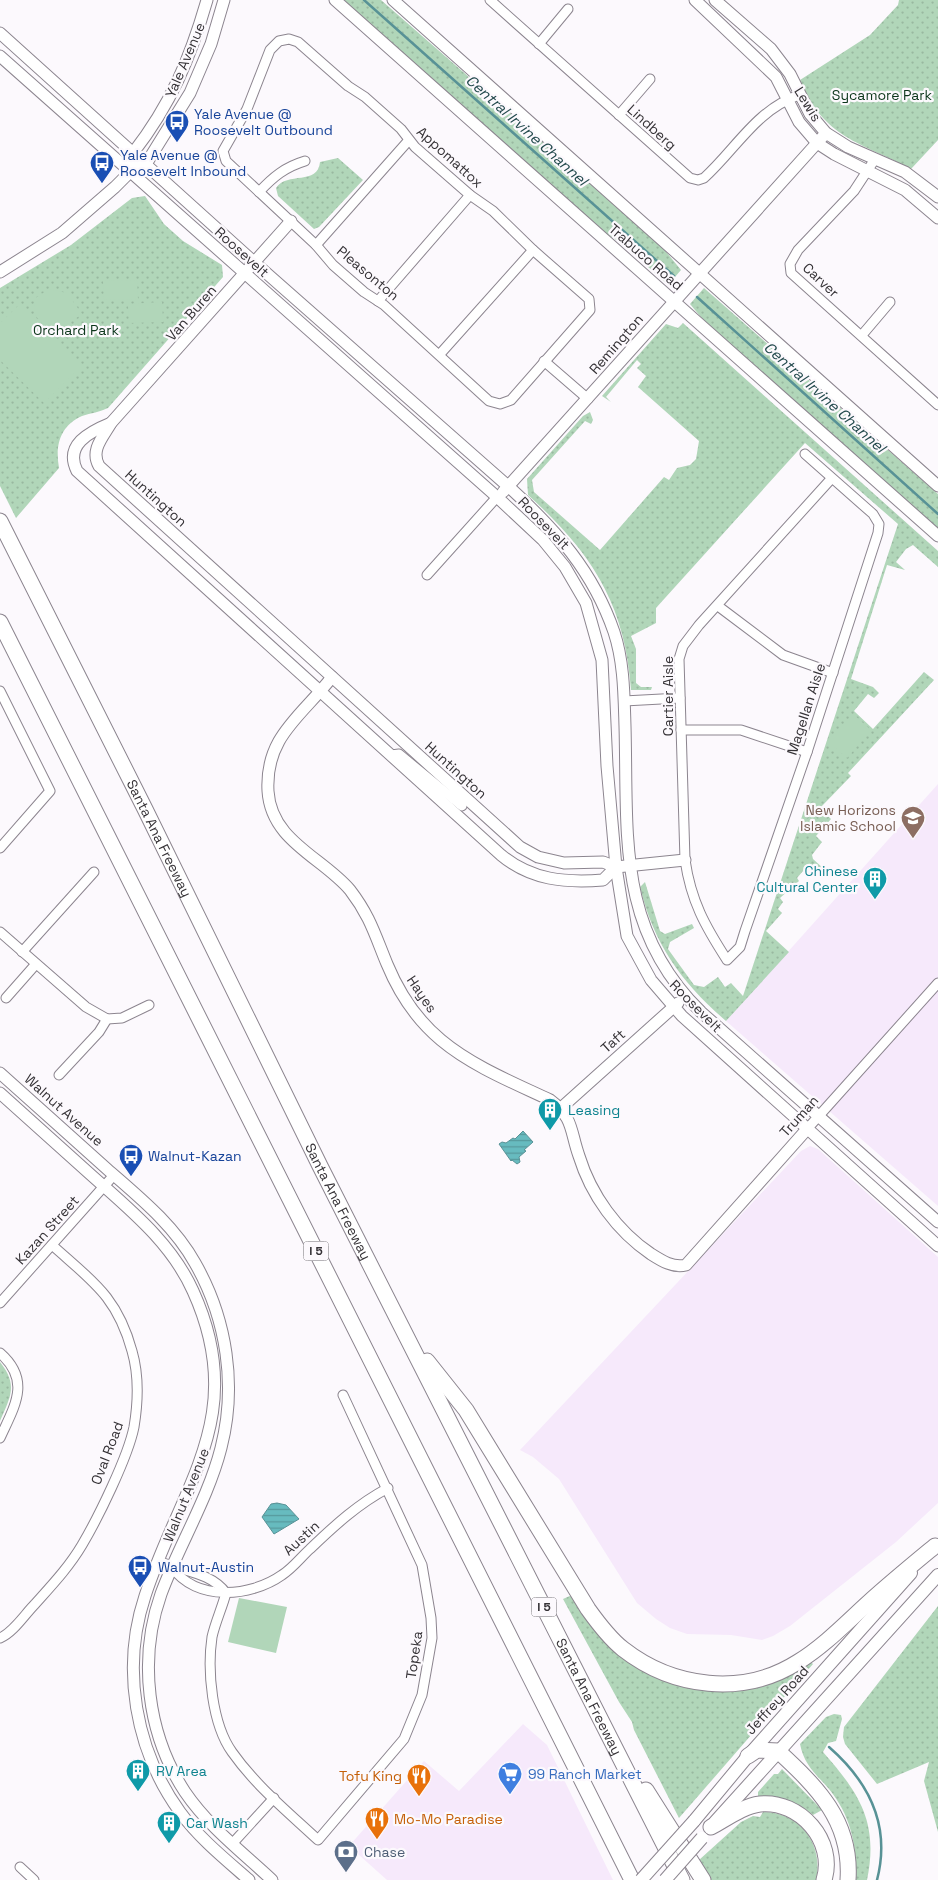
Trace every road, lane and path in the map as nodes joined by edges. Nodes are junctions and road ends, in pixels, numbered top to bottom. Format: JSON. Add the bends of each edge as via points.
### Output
{"nodes":[{"id":1,"x":207,"y":0,"type":"edge"},
{"id":2,"x":224,"y":0,"type":"edge"},
{"id":3,"x":335,"y":0,"type":"edge"},
{"id":4,"x":393,"y":0,"type":"edge"},
{"id":5,"x":491,"y":0,"type":"edge"},
{"id":6,"x":715,"y":0,"type":"edge"},
{"id":7,"x":699,"y":1,"type":"edge"},
{"id":8,"x":568,"y":8,"type":"dead end"},
{"id":9,"x":0,"y":33,"type":"edge"},
{"id":10,"x":539,"y":44,"type":"junction"},
{"id":11,"x":0,"y":56,"type":"edge"},
{"id":12,"x":650,"y":80,"type":"dead end"},
{"id":13,"x":799,"y":95,"type":"junction"},
{"id":14,"x":787,"y":99,"type":"junction"},
{"id":15,"x":620,"y":115,"type":"junction"},
{"id":16,"x":826,"y":132,"type":"junction"},
{"id":17,"x":409,"y":140,"type":"junction"},
{"id":18,"x":817,"y":143,"type":"junction"},
{"id":19,"x":133,"y":153,"type":"junction"},
{"id":20,"x":223,"y":156,"type":"joint"},
{"id":21,"x":875,"y":158,"type":"junction"},
{"id":22,"x":305,"y":161,"type":"dead end"},
{"id":23,"x":146,"y":164,"type":"junction"},
{"id":24,"x":868,"y":170,"type":"junction"},
{"id":25,"x":130,"y":172,"type":"junction"},
{"id":26,"x":259,"y":192,"type":"junction"},
{"id":27,"x":470,"y":195,"type":"junction"},
{"id":28,"x":938,"y":197,"type":"edge"},
{"id":29,"x":938,"y":218,"type":"edge"},
{"id":30,"x":291,"y":221,"type":"junction"},
{"id":31,"x":316,"y":245,"type":"junction"},
{"id":32,"x":533,"y":250,"type":"junction"},
{"id":33,"x":255,"y":263,"type":"junction"},
{"id":34,"x":0,"y":272,"type":"edge"},
{"id":35,"x":699,"y":272,"type":"junction"},
{"id":36,"x":245,"y":275,"type":"junction"},
{"id":37,"x":378,"y":300,"type":"junction"},
{"id":38,"x":673,"y":301,"type":"junction"},
{"id":39,"x":890,"y":302,"type":"dead end"},
{"id":40,"x":862,"y":335,"type":"junction"},
{"id":41,"x":440,"y":354,"type":"junction"},
{"id":42,"x":544,"y":361,"type":"junction"},
{"id":43,"x":588,"y":399,"type":"junction"},
{"id":44,"x":938,"y":404,"type":"edge"},
{"id":45,"x":111,"y":423,"type":"junction"},
{"id":46,"x":805,"y":454,"type":"dead end"},
{"id":47,"x":831,"y":478,"type":"junction"},
{"id":48,"x":938,"y":486,"type":"edge"},
{"id":49,"x":509,"y":487,"type":"junction"},
{"id":50,"x":497,"y":497,"type":"junction"},
{"id":51,"x":0,"y":521,"type":"edge"},
{"id":52,"x":938,"y":536,"type":"edge"},
{"id":53,"x":427,"y":575,"type":"dead end"},
{"id":54,"x":718,"y":606,"type":"junction"},
{"id":55,"x":0,"y":622,"type":"edge"},
{"id":56,"x":833,"y":673,"type":"junction"},
{"id":57,"x":332,"y":677,"type":"junction"},
{"id":58,"x":321,"y":691,"type":"junction"},
{"id":59,"x":0,"y":692,"type":"edge"},
{"id":60,"x":680,"y":698,"type":"junction"},
{"id":61,"x":624,"y":701,"type":"junction"},
{"id":62,"x":681,"y":730,"type":"junction"},
{"id":63,"x":807,"y":752,"type":"junction"},
{"id":64,"x":461,"y":806,"type":"junction"},
{"id":65,"x":0,"y":848,"type":"edge"},
{"id":66,"x":685,"y":860,"type":"junction"},
{"id":67,"x":629,"y":866,"type":"junction"},
{"id":68,"x":616,"y":868,"type":"junction"},
{"id":69,"x":94,"y":872,"type":"dead end"},
{"id":70,"x":0,"y":932,"type":"edge"},
{"id":71,"x":22,"y":952,"type":"junction"},
{"id":72,"x":728,"y":960,"type":"joint"},
{"id":73,"x":36,"y":964,"type":"junction"},
{"id":74,"x":938,"y":983,"type":"edge"},
{"id":75,"x":686,"y":997,"type":"junction"},
{"id":76,"x":6,"y":998,"type":"dead end"},
{"id":77,"x":149,"y":1005,"type":"dead end"},
{"id":78,"x":673,"y":1007,"type":"junction"},
{"id":79,"x":106,"y":1019,"type":"junction"},
{"id":80,"x":0,"y":1073,"type":"edge"},
{"id":81,"x":58,"y":1075,"type":"dead end"},
{"id":82,"x":0,"y":1093,"type":"edge"},
{"id":83,"x":561,"y":1108,"type":"junction"},
{"id":84,"x":818,"y":1118,"type":"junction"},
{"id":85,"x":808,"y":1128,"type":"junction"},
{"id":86,"x":114,"y":1175,"type":"junction"},
{"id":87,"x":104,"y":1186,"type":"junction"},
{"id":88,"x":938,"y":1222,"type":"edge"},
{"id":89,"x":52,"y":1245,"type":"junction"},
{"id":90,"x":938,"y":1246,"type":"edge"},
{"id":91,"x":681,"y":1267,"type":"joint"},
{"id":92,"x":0,"y":1303,"type":"edge"},
{"id":93,"x":406,"y":1335,"type":"junction"},
{"id":94,"x":0,"y":1353,"type":"edge"},
{"id":95,"x":343,"y":1395,"type":"dead end"},
{"id":96,"x":211,"y":1424,"type":"junction"},
{"id":97,"x":226,"y":1428,"type":"junction"},
{"id":98,"x":0,"y":1438,"type":"edge"},
{"id":99,"x":388,"y":1488,"type":"junction"},
{"id":100,"x":936,"y":1544,"type":"edge"},
{"id":101,"x":158,"y":1561,"type":"junction"},
{"id":102,"x":172,"y":1567,"type":"junction"},
{"id":103,"x":938,"y":1575,"type":"edge"},
{"id":104,"x":226,"y":1593,"type":"junction"},
{"id":105,"x":1,"y":1638,"type":"edge"},
{"id":106,"x":597,"y":1711,"type":"junction"},
{"id":107,"x":778,"y":1751,"type":"junction"},
{"id":108,"x":748,"y":1756,"type":"junction"},
{"id":109,"x":274,"y":1798,"type":"junction"},
{"id":110,"x":706,"y":1832,"type":"junction"},
{"id":111,"x":232,"y":1844,"type":"junction"},
{"id":112,"x":20,"y":1867,"type":"dead end"},
{"id":113,"x":34,"y":1880,"type":"edge"},
{"id":114,"x":249,"y":1880,"type":"edge"},
{"id":115,"x":272,"y":1880,"type":"edge"},
{"id":116,"x":632,"y":1880,"type":"edge"},
{"id":117,"x":641,"y":1880,"type":"edge"},
{"id":118,"x":665,"y":1880,"type":"edge"},
{"id":119,"x":682,"y":1880,"type":"edge"},
{"id":120,"x":702,"y":1880,"type":"edge"},
{"id":121,"x":824,"y":1880,"type":"edge"},
{"id":122,"x":848,"y":1880,"type":"edge"}],
"edges":[{"from":1,"to":19,"type":"street","name":"Yale Avenue","via":[[181,78]]},
{"from":2,"to":23,"type":"street","name":"Yale Avenue","via":[[211,44],[190,93]]},
{"from":3,"to":38,"type":"street","name":"Trabuco Road"},
{"from":4,"to":35,"type":"street","name":"Trabuco Road"},
{"from":5,"to":10,"type":"street","name":"Lindberg"},
{"from":6,"to":13,"type":"street","name":"Lewis","via":[[771,49],[790,74]]},
{"from":7,"to":14,"type":"street","name":"Lewis","via":[[776,77]]},
{"from":8,"to":10,"type":"street"},
{"from":9,"to":19,"type":"street","name":"Roosevelt"},
{"from":10,"to":15,"type":"street","name":"Lindberg"},
{"from":11,"to":25,"type":"street","name":"Roosevelt"},
{"from":12,"to":15,"type":"street"},
{"from":13,"to":14,"type":"street","name":"Lindberg"},
{"from":13,"to":16,"type":"street","name":"Lewis"},
{"from":14,"to":15,"type":"street","name":"Lindberg","via":[[760,117],[710,173],[698,180],[684,174]]},
{"from":14,"to":18,"type":"street","name":"Lewis","via":[[799,122]]},
{"from":16,"to":18,"type":"street","name":"Remington"},
{"from":16,"to":21,"type":"street","name":"Lewis","via":[[848,147]]},
{"from":17,"to":20,"type":"street","name":"Appomattox","via":[[365,97],[298,42],[285,39],[270,50],[247,109],[225,145]]},
{"from":17,"to":27,"type":"street","name":"Appomattox"},
{"from":17,"to":31,"type":"street"},
{"from":18,"to":24,"type":"street","name":"Lewis"},
{"from":18,"to":35,"type":"street","name":"Remington"},
{"from":19,"to":23,"type":"street","name":"Roosevelt"},
{"from":19,"to":25,"type":"street","name":"Yale Avenue"},
{"from":20,"to":26,"type":"street","name":"Pleasonton"},
{"from":21,"to":24,"type":"street","name":"Carver"},
{"from":21,"to":28,"type":"street","name":"Lewis","via":[[904,172]]},
{"from":22,"to":26,"type":"street","via":[[275,175]]},
{"from":23,"to":25,"type":"street"},
{"from":23,"to":33,"type":"street","name":"Roosevelt"},
{"from":24,"to":29,"type":"street","name":"Lewis","via":[[905,190]]},
{"from":24,"to":40,"type":"street","name":"Carver","via":[[854,191],[798,250],[790,264],[793,277]]},
{"from":25,"to":34,"type":"street","via":[[62,233]]},
{"from":25,"to":36,"type":"street","name":"Roosevelt"},
{"from":26,"to":30,"type":"street","name":"Pleasonton"},
{"from":27,"to":32,"type":"street","name":"Appomattox","via":[[493,211]]},
{"from":27,"to":37,"type":"street"},
{"from":30,"to":31,"type":"street","name":"Pleasonton"},
{"from":30,"to":33,"type":"street","name":"Van Buren"},
{"from":31,"to":37,"type":"street","name":"Pleasonton","via":[[333,265]]},
{"from":32,"to":41,"type":"street"},
{"from":32,"to":42,"type":"street","name":"Appomattox","via":[[586,295],[590,304],[590,310]]},
{"from":33,"to":36,"type":"street","name":"Van Buren"},
{"from":33,"to":49,"type":"street","name":"Roosevelt"},
{"from":35,"to":38,"type":"street","name":"Remington"},
{"from":35,"to":48,"type":"street","name":"Trabuco Road"},
{"from":36,"to":45,"type":"street","name":"Van Buren"},
{"from":36,"to":50,"type":"street","name":"Roosevelt"},
{"from":37,"to":41,"type":"street","name":"Pleasonton"},
{"from":38,"to":43,"type":"street","name":"Remington"},
{"from":38,"to":52,"type":"street","name":"Trabuco Road"},
{"from":39,"to":40,"type":"street"},
{"from":40,"to":44,"type":"street","name":"Carver"},
{"from":41,"to":42,"type":"street","name":"Pleasonton","via":[[489,401],[500,404],[512,399]]},
{"from":42,"to":43,"type":"street"},
{"from":43,"to":49,"type":"street","name":"Remington"},
{"from":45,"to":57,"type":"street","name":"Huntington","via":[[95,450],[99,466]]},
{"from":45,"to":58,"type":"street","name":"Huntington","via":[[84,436],[75,447],[73,458],[78,471]]},
{"from":46,"to":47,"type":"street"},
{"from":47,"to":54,"type":"street","name":"Cartier Aisle"},
{"from":47,"to":56,"type":"street","name":"Magellan Aisle","via":[[873,514],[879,524]]},
{"from":49,"to":50,"type":"street","name":"Remington"},
{"from":49,"to":61,"type":"street","name":"Roosevelt","via":[[579,561],[600,599],[614,634]]},
{"from":50,"to":53,"type":"street","name":"Remington"},
{"from":50,"to":68,"type":"street","name":"Roosevelt","via":[[543,540],[565,567],[586,603],[602,660]]},
{"from":51,"to":93,"type":"highway","name":"Santa Ana Freeway","number":"I 5"},
{"from":54,"to":56,"type":"street","via":[[783,655]]},
{"from":54,"to":60,"type":"street","name":"Cartier Aisle","via":[[683,646],[679,659]]},
{"from":55,"to":116,"type":"highway","number":"I 5"},
{"from":56,"to":63,"type":"street","name":"Magellan Aisle"},
{"from":57,"to":58,"type":"street","name":"Hayes"},
{"from":57,"to":64,"type":"street","name":"Huntington"},
{"from":58,"to":64,"type":"street","name":"Huntington","via":[[391,755]]},
{"from":58,"to":83,"type":"street","name":"Hayes","via":[[284,731],[273,752],[268,793],[278,823],[291,840],[337,877],[359,903],[377,935],[397,985],[419,1019],[465,1057]]},
{"from":59,"to":65,"type":"street","via":[[50,791]]},
{"from":60,"to":61,"type":"street"},
{"from":60,"to":62,"type":"street","name":"Cartier Aisle"},
{"from":61,"to":67,"type":"street","name":"Roosevelt"},
{"from":62,"to":63,"type":"street","via":[[740,730]]},
{"from":62,"to":66,"type":"street","name":"Cartier Aisle"},
{"from":63,"to":72,"type":"street","name":"Magellan Aisle","via":[[740,946]]},
{"from":64,"to":68,"type":"street","name":"Huntington","via":[[538,857],[564,863],[603,862]]},
{"from":64,"to":68,"type":"street","name":"Huntington","via":[[511,863],[537,875],[566,881],[603,880]]},
{"from":66,"to":67,"type":"street","name":"Huntington"},
{"from":66,"to":72,"type":"street","name":"Cartier Aisle","via":[[702,922]]},
{"from":67,"to":68,"type":"street","name":"Huntington"},
{"from":67,"to":75,"type":"street","name":"Roosevelt","via":[[638,909],[650,941]]},
{"from":68,"to":78,"type":"street","name":"Roosevelt","via":[[627,936],[651,980]]},
{"from":69,"to":71,"type":"street"},
{"from":70,"to":71,"type":"street"},
{"from":71,"to":73,"type":"street"},
{"from":73,"to":76,"type":"street"},
{"from":73,"to":79,"type":"street","via":[[86,1007]]},
{"from":74,"to":84,"type":"street","name":"Truman"},
{"from":75,"to":78,"type":"street","name":"Taft"},
{"from":75,"to":84,"type":"street","name":"Roosevelt"},
{"from":77,"to":79,"type":"street","via":[[122,1018]]},
{"from":78,"to":83,"type":"street","name":"Taft"},
{"from":78,"to":85,"type":"street","name":"Roosevelt"},
{"from":79,"to":81,"type":"street","via":[[99,1032]]},
{"from":80,"to":86,"type":"street","name":"Walnut Avenue"},
{"from":82,"to":87,"type":"street","name":"Walnut Avenue"},
{"from":83,"to":91,"type":"street","name":"Hayes","via":[[573,1128],[579,1158],[610,1216],[641,1247]]},
{"from":84,"to":85,"type":"street","name":"Truman"},
{"from":84,"to":88,"type":"street","name":"Roosevelt"},
{"from":85,"to":90,"type":"street","name":"Roosevelt"},
{"from":85,"to":91,"type":"street","name":"Truman","via":[[691,1262]]},
{"from":86,"to":87,"type":"street","name":"Kazan Street"},
{"from":86,"to":97,"type":"street","name":"Walnut Avenue","via":[[173,1232],[194,1260],[209,1291],[221,1327],[227,1362]]},
{"from":87,"to":89,"type":"street","name":"Kazan Street"},
{"from":87,"to":96,"type":"street","name":"Walnut Avenue","via":[[162,1242],[193,1291],[212,1356]]},
{"from":89,"to":92,"type":"street","name":"Kazan Street"},
{"from":89,"to":105,"type":"street","name":"Oval Road","via":[[104,1291],[126,1330],[137,1387],[134,1427],[120,1465],[82,1545],[62,1574]]},
{"from":93,"to":100,"type":"highway","via":[[466,1410],[600,1625],[622,1649],[665,1674],[692,1682],[726,1684],[756,1679],[785,1669],[827,1640]]},
{"from":93,"to":106,"type":"highway","name":"Santa Ana Freeway","number":"I 5"},
{"from":94,"to":98,"type":"street","via":[[12,1364],[19,1388]]},
{"from":95,"to":99,"type":"street","name":"Topeka"},
{"from":96,"to":97,"type":"street"},
{"from":96,"to":101,"type":"street","name":"Walnut Avenue","via":[[199,1469]]},
{"from":97,"to":102,"type":"street","name":"Walnut Avenue","via":[[212,1478]]},
{"from":99,"to":104,"type":"street","name":"Austin","via":[[358,1505],[282,1575],[258,1586]]},
{"from":99,"to":109,"type":"street","name":"Topeka","via":[[422,1565],[430,1609],[432,1638],[422,1694],[404,1740],[318,1840]]},
{"from":100,"to":108,"type":"main road","name":"Jeffrey Road"},
{"from":101,"to":102,"type":"street"},
{"from":101,"to":114,"type":"street","name":"Walnut Avenue","via":[[139,1613],[134,1648],[134,1695],[144,1739],[157,1774],[181,1813]]},
{"from":102,"to":104,"type":"street","via":[[184,1568],[220,1585]]},
{"from":102,"to":111,"type":"street","name":"Walnut Avenue","via":[[159,1601],[149,1646],[153,1715],[163,1750],[180,1784],[204,1817]]},
{"from":103,"to":107,"type":"main road"},
{"from":104,"to":109,"type":"street","name":"Topeka","via":[[210,1659],[214,1706],[231,1750]]},
{"from":106,"to":119,"type":"highway","name":"Santa Ana Freeway","number":"I 5"},
{"from":106,"to":120,"type":"highway"},
{"from":107,"to":108,"type":"highway","via":[[757,1750]]},
{"from":107,"to":110,"type":"main road"},
{"from":107,"to":122,"type":"highway","via":[[817,1788],[831,1807],[846,1850]]},
{"from":108,"to":117,"type":"main road","name":"Jeffrey Road","bridge":true},
{"from":109,"to":111,"type":"street"},
{"from":110,"to":118,"type":"main road","bridge":true},
{"from":110,"to":121,"type":"highway","via":[[758,1804],[774,1804],[795,1811],[812,1825],[821,1840],[826,1858]]},
{"from":111,"to":115,"type":"street","name":"Walnut Avenue"},
{"from":112,"to":113,"type":"street"}]}
